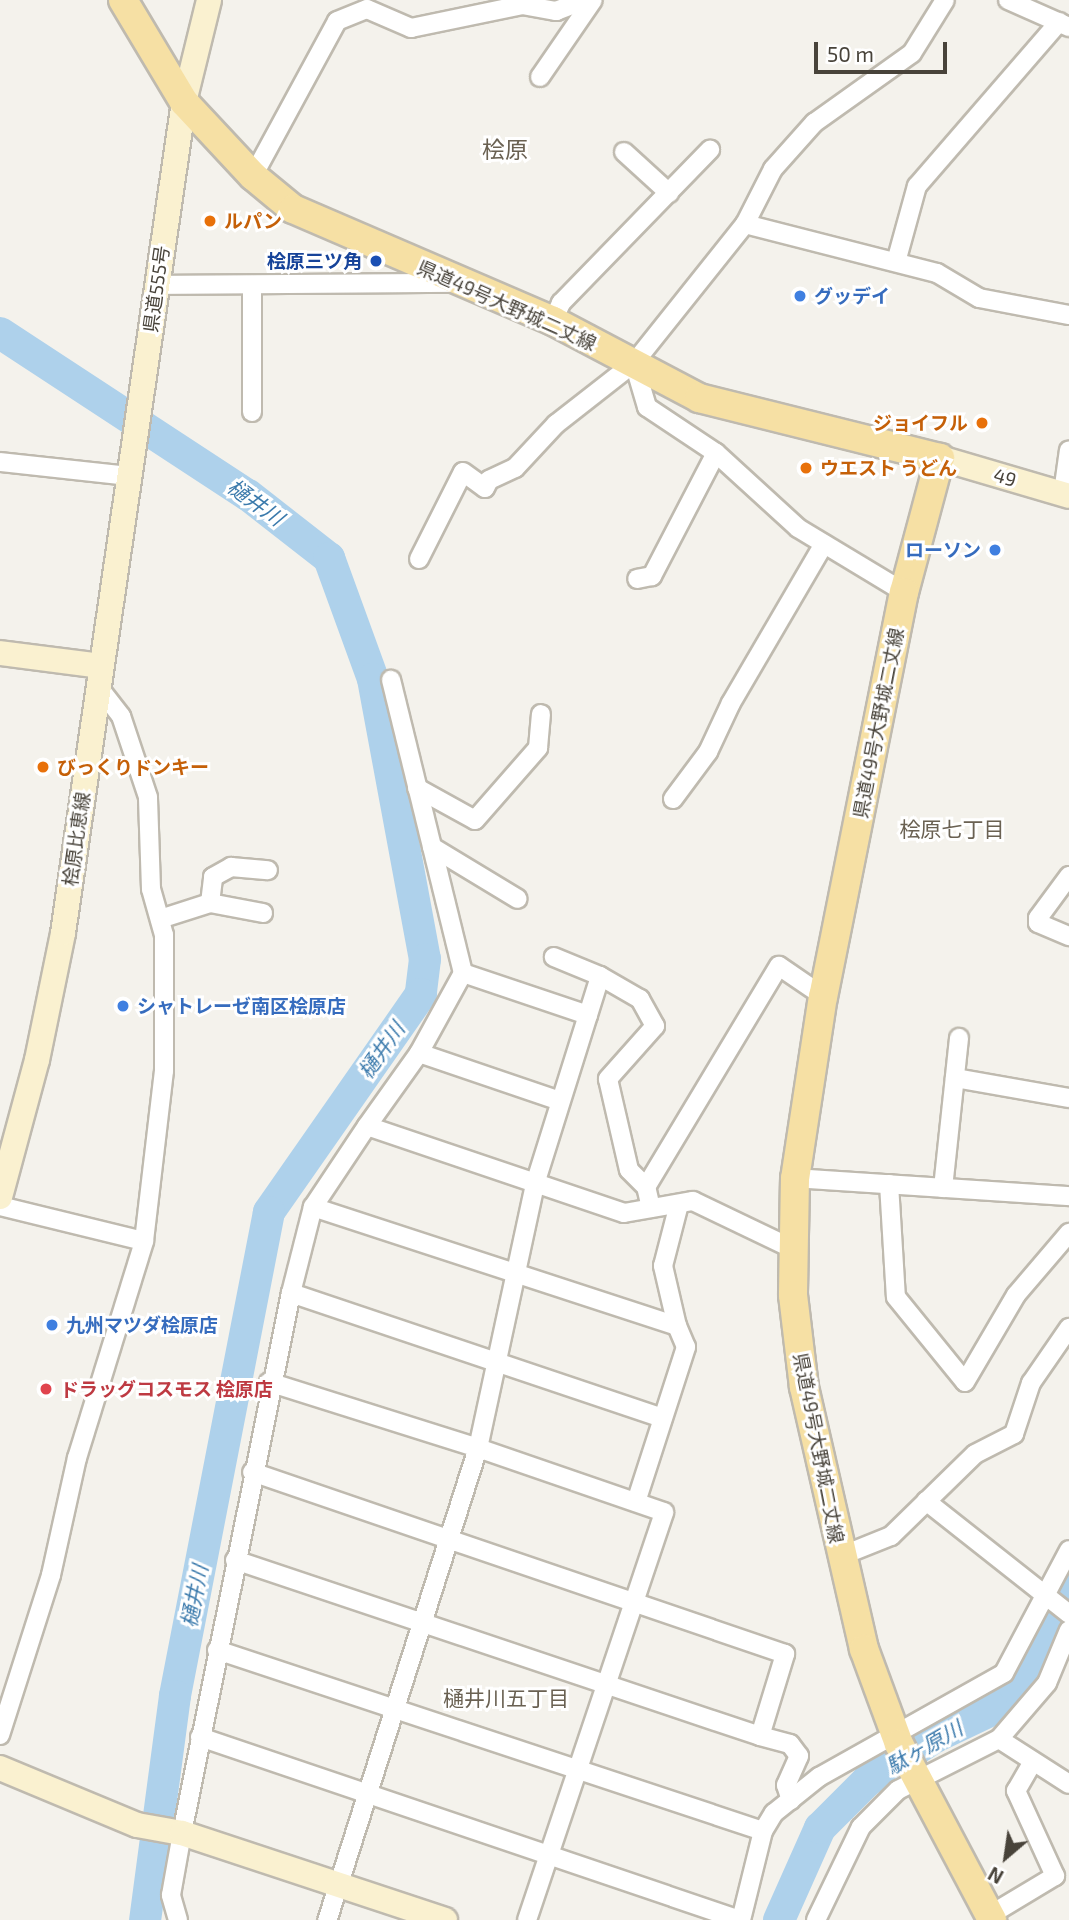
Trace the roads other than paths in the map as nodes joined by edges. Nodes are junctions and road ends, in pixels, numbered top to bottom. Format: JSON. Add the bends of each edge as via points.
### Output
{"nodes":[{"id":1,"x":123,"y":0,"type":"edge"},
{"id":2,"x":208,"y":0,"type":"edge"},
{"id":3,"x":585,"y":0,"type":"edge"},
{"id":4,"x":593,"y":0,"type":"edge"},
{"id":5,"x":946,"y":0,"type":"edge"},
{"id":6,"x":1009,"y":0,"type":"edge"},
{"id":7,"x":1064,"y":24,"type":"edge"},
{"id":8,"x":540,"y":77,"type":"dead end"},
{"id":9,"x":184,"y":102,"type":"junction"},
{"id":10,"x":710,"y":150,"type":"dead end"},
{"id":11,"x":624,"y":152,"type":"dead end"},
{"id":12,"x":253,"y":176,"type":"junction"},
{"id":13,"x":669,"y":193,"type":"junction"},
{"id":14,"x":745,"y":224,"type":"junction"},
{"id":15,"x":896,"y":262,"type":"junction"},
{"id":16,"x":461,"y":283,"type":"junction"},
{"id":17,"x":157,"y":285,"type":"junction"},
{"id":18,"x":252,"y":285,"type":"junction"},
{"id":19,"x":1069,"y":315,"type":"edge"},
{"id":20,"x":553,"y":321,"type":"junction"},
{"id":21,"x":634,"y":363,"type":"junction"},
{"id":22,"x":252,"y":412,"type":"dead end"},
{"id":23,"x":1069,"y":450,"type":"edge"},
{"id":24,"x":716,"y":453,"type":"junction"},
{"id":25,"x":940,"y":458,"type":"junction"},
{"id":26,"x":0,"y":462,"type":"edge"},
{"id":27,"x":130,"y":476,"type":"junction"},
{"id":28,"x":1066,"y":495,"type":"edge"},
{"id":29,"x":824,"y":544,"type":"junction"},
{"id":30,"x":419,"y":559,"type":"dead end"},
{"id":31,"x":637,"y":579,"type":"dead end"},
{"id":32,"x":904,"y":593,"type":"junction"},
{"id":33,"x":0,"y":653,"type":"edge"},
{"id":34,"x":99,"y":677,"type":"junction"},
{"id":35,"x":391,"y":680,"type":"dead end"},
{"id":36,"x":541,"y":714,"type":"dead end"},
{"id":37,"x":417,"y":788,"type":"junction"},
{"id":38,"x":673,"y":799,"type":"dead end"},
{"id":39,"x":432,"y":847,"type":"junction"},
{"id":40,"x":268,"y":870,"type":"dead end"},
{"id":41,"x":1069,"y":876,"type":"edge"},
{"id":42,"x":518,"y":898,"type":"dead end"},
{"id":43,"x":210,"y":903,"type":"junction"},
{"id":44,"x":263,"y":913,"type":"dead end"},
{"id":45,"x":160,"y":919,"type":"junction"},
{"id":46,"x":1069,"y":936,"type":"edge"},
{"id":47,"x":554,"y":957,"type":"dead end"},
{"id":48,"x":463,"y":973,"type":"junction"},
{"id":49,"x":600,"y":976,"type":"junction"},
{"id":50,"x":823,"y":996,"type":"junction"},
{"id":51,"x":588,"y":1015,"type":"junction"},
{"id":52,"x":959,"y":1038,"type":"dead end"},
{"id":53,"x":419,"y":1053,"type":"junction"},
{"id":54,"x":955,"y":1078,"type":"junction"},
{"id":55,"x":1069,"y":1098,"type":"edge"},
{"id":56,"x":561,"y":1101,"type":"junction"},
{"id":57,"x":367,"y":1126,"type":"junction"},
{"id":58,"x":795,"y":1178,"type":"junction"},
{"id":59,"x":535,"y":1184,"type":"junction"},
{"id":60,"x":889,"y":1184,"type":"junction"},
{"id":61,"x":646,"y":1186,"type":"junction"},
{"id":62,"x":943,"y":1188,"type":"junction"},
{"id":63,"x":1069,"y":1196,"type":"edge"},
{"id":64,"x":0,"y":1197,"type":"edge"},
{"id":65,"x":679,"y":1204,"type":"junction"},
{"id":66,"x":0,"y":1206,"type":"edge"},
{"id":67,"x":313,"y":1207,"type":"junction"},
{"id":68,"x":651,"y":1208,"type":"junction"},
{"id":69,"x":1069,"y":1233,"type":"edge"},
{"id":70,"x":144,"y":1241,"type":"junction"},
{"id":71,"x":793,"y":1250,"type":"junction"},
{"id":72,"x":515,"y":1273,"type":"junction"},
{"id":73,"x":291,"y":1293,"type":"junction"},
{"id":74,"x":677,"y":1326,"type":"junction"},
{"id":75,"x":1069,"y":1328,"type":"edge"},
{"id":76,"x":496,"y":1364,"type":"junction"},
{"id":77,"x":269,"y":1382,"type":"junction"},
{"id":78,"x":663,"y":1418,"type":"junction"},
{"id":79,"x":478,"y":1448,"type":"junction"},
{"id":80,"x":252,"y":1472,"type":"junction"},
{"id":81,"x":636,"y":1502,"type":"junction"},
{"id":82,"x":926,"y":1502,"type":"junction"},
{"id":83,"x":448,"y":1539,"type":"junction"},
{"id":84,"x":1069,"y":1550,"type":"edge"},
{"id":85,"x":841,"y":1556,"type":"junction"},
{"id":86,"x":235,"y":1560,"type":"junction"},
{"id":87,"x":1047,"y":1596,"type":"junction"},
{"id":88,"x":634,"y":1600,"type":"junction"},
{"id":89,"x":1068,"y":1619,"type":"edge"},
{"id":90,"x":422,"y":1622,"type":"junction"},
{"id":91,"x":217,"y":1650,"type":"junction"},
{"id":92,"x":606,"y":1684,"type":"junction"},
{"id":93,"x":394,"y":1709,"type":"junction"},
{"id":94,"x":0,"y":1735,"type":"edge"},
{"id":95,"x":760,"y":1736,"type":"junction"},
{"id":96,"x":200,"y":1737,"type":"junction"},
{"id":97,"x":896,"y":1739,"type":"junction"},
{"id":98,"x":999,"y":1739,"type":"junction"},
{"id":99,"x":1033,"y":1761,"type":"junction"},
{"id":100,"x":0,"y":1768,"type":"edge"},
{"id":101,"x":578,"y":1770,"type":"junction"},
{"id":102,"x":917,"y":1776,"type":"junction"},
{"id":103,"x":1069,"y":1784,"type":"edge"},
{"id":104,"x":367,"y":1794,"type":"junction"},
{"id":105,"x":791,"y":1800,"type":"junction"},
{"id":106,"x":763,"y":1830,"type":"junction"},
{"id":107,"x":179,"y":1832,"type":"junction"},
{"id":108,"x":549,"y":1855,"type":"junction"},
{"id":109,"x":338,"y":1884,"type":"junction"},
{"id":110,"x":991,"y":1918,"type":"edge"},
{"id":111,"x":178,"y":1920,"type":"edge"},
{"id":112,"x":327,"y":1920,"type":"edge"},
{"id":113,"x":445,"y":1920,"type":"edge"},
{"id":114,"x":527,"y":1920,"type":"edge"},
{"id":115,"x":740,"y":1920,"type":"edge"},
{"id":116,"x":816,"y":1920,"type":"edge"}],
"edges":[{"from":1,"to":9,"type":"main road","name":"県道49号大野城二丈線","number":"49"},
{"from":2,"to":9,"type":"main road","name":"県道555号"},
{"from":3,"to":12,"type":"street","via":[[556,10],[522,5],[411,28],[367,9],[337,21]]},
{"from":4,"to":8,"type":"street"},
{"from":5,"to":14,"type":"street","via":[[912,53],[814,123],[773,169]]},
{"from":6,"to":7,"type":"street"},
{"from":7,"to":15,"type":"street","via":[[918,186]]},
{"from":9,"to":12,"type":"main road","name":"県道49号大野城二丈線","number":"49"},
{"from":9,"to":17,"type":"main road","name":"県道555号"},
{"from":10,"to":13,"type":"street"},
{"from":11,"to":13,"type":"street"},
{"from":12,"to":16,"type":"main road","name":"県道49号大野城二丈線","number":"49","via":[[293,209]]},
{"from":13,"to":20,"type":"street","via":[[561,303]]},
{"from":14,"to":15,"type":"street"},
{"from":14,"to":21,"type":"street"},
{"from":15,"to":19,"type":"street","via":[[936,273],[979,298]]},
{"from":16,"to":18,"type":"street"},
{"from":16,"to":20,"type":"main road","name":"県道49号大野城二丈線","number":"49"},
{"from":17,"to":18,"type":"street"},
{"from":17,"to":27,"type":"main road","name":"県道555号"},
{"from":18,"to":22,"type":"street"},
{"from":20,"to":21,"type":"main road","name":"県道49号大野城二丈線","number":"49"},
{"from":21,"to":24,"type":"street","via":[[648,407]]},
{"from":21,"to":25,"type":"main road","name":"県道49号大野城二丈線","number":"49","via":[[699,398]]},
{"from":21,"to":30,"type":"street","via":[[556,424],[515,468],[489,480],[485,488],[463,472]]},
{"from":23,"to":28,"type":"street"},
{"from":24,"to":29,"type":"street","via":[[799,528]]},
{"from":24,"to":31,"type":"street","via":[[652,576]]},
{"from":25,"to":28,"type":"main road","name":"49","number":"49"},
{"from":25,"to":32,"type":"main road","name":"県道49号大野城二丈線"},
{"from":26,"to":27,"type":"street"},
{"from":27,"to":34,"type":"main road","name":"桧原比恵線"},
{"from":29,"to":32,"type":"street"},
{"from":29,"to":38,"type":"street","via":[[731,703],[708,752]]},
{"from":32,"to":50,"type":"main road","name":"県道49号大野城二丈線"},
{"from":33,"to":34,"type":"main road"},
{"from":34,"to":45,"type":"street","via":[[121,716],[148,797],[151,889]]},
{"from":34,"to":64,"type":"main road","name":"桧原比恵線","via":[[56,970]]},
{"from":35,"to":37,"type":"street"},
{"from":36,"to":37,"type":"street","via":[[538,748],[475,820]]},
{"from":37,"to":39,"type":"street"},
{"from":39,"to":42,"type":"street"},
{"from":39,"to":48,"type":"street"},
{"from":40,"to":43,"type":"street","via":[[232,867],[213,877]]},
{"from":41,"to":46,"type":"street","via":[[1038,918],[1038,923]]},
{"from":43,"to":44,"type":"street"},
{"from":43,"to":45,"type":"street"},
{"from":45,"to":70,"type":"street","via":[[164,934],[164,1072]]},
{"from":47,"to":49,"type":"street"},
{"from":48,"to":51,"type":"street"},
{"from":48,"to":53,"type":"street"},
{"from":49,"to":51,"type":"street"},
{"from":49,"to":61,"type":"street","via":[[640,999],[655,1026],[608,1079],[629,1170]]},
{"from":50,"to":58,"type":"main road","name":"県道49号大野城二丈線"},
{"from":50,"to":61,"type":"street","via":[[779,966]]},
{"from":51,"to":56,"type":"street"},
{"from":52,"to":54,"type":"street"},
{"from":53,"to":56,"type":"street"},
{"from":53,"to":57,"type":"street"},
{"from":54,"to":55,"type":"street"},
{"from":54,"to":62,"type":"street"},
{"from":56,"to":59,"type":"street"},
{"from":57,"to":59,"type":"street"},
{"from":57,"to":67,"type":"street"},
{"from":58,"to":60,"type":"street"},
{"from":58,"to":71,"type":"main road","name":"県道49号大野城二丈線"},
{"from":59,"to":68,"type":"street","via":[[624,1213]]},
{"from":59,"to":72,"type":"street"},
{"from":60,"to":62,"type":"street"},
{"from":60,"to":69,"type":"street","via":[[896,1297],[965,1382],[1016,1296]]},
{"from":61,"to":68,"type":"street"},
{"from":62,"to":63,"type":"street"},
{"from":65,"to":68,"type":"street"},
{"from":65,"to":71,"type":"street","via":[[693,1201]]},
{"from":65,"to":74,"type":"street","via":[[663,1266]]},
{"from":66,"to":70,"type":"street"},
{"from":67,"to":72,"type":"street"},
{"from":67,"to":73,"type":"street"},
{"from":70,"to":94,"type":"street","via":[[77,1458],[51,1575]]},
{"from":71,"to":85,"type":"main road","name":"県道49号大野城二丈線","via":[[793,1295],[804,1387]]},
{"from":72,"to":74,"type":"street"},
{"from":72,"to":76,"type":"street"},
{"from":73,"to":76,"type":"street"},
{"from":73,"to":77,"type":"street"},
{"from":74,"to":78,"type":"street","via":[[686,1347]]},
{"from":75,"to":82,"type":"street","via":[[1031,1383],[1014,1434],[975,1454]]},
{"from":76,"to":78,"type":"street"},
{"from":76,"to":79,"type":"street"},
{"from":77,"to":79,"type":"street"},
{"from":77,"to":80,"type":"street"},
{"from":78,"to":81,"type":"street"},
{"from":79,"to":81,"type":"street"},
{"from":79,"to":83,"type":"street"},
{"from":80,"to":83,"type":"street"},
{"from":80,"to":86,"type":"street"},
{"from":81,"to":88,"type":"street","via":[[664,1512]]},
{"from":82,"to":85,"type":"street","via":[[891,1536]]},
{"from":82,"to":87,"type":"street"},
{"from":83,"to":88,"type":"street"},
{"from":83,"to":90,"type":"street"},
{"from":84,"to":87,"type":"street"},
{"from":85,"to":97,"type":"main road","name":"県道49号大野城二丈線","via":[[864,1649]]},
{"from":86,"to":90,"type":"street"},
{"from":86,"to":91,"type":"street"},
{"from":87,"to":89,"type":"street"},
{"from":87,"to":97,"type":"street","via":[[1004,1673]]},
{"from":88,"to":92,"type":"street"},
{"from":88,"to":95,"type":"street","via":[[785,1654]]},
{"from":89,"to":98,"type":"street","via":[[1048,1683]]},
{"from":90,"to":92,"type":"street"},
{"from":90,"to":93,"type":"street"},
{"from":91,"to":93,"type":"street"},
{"from":91,"to":96,"type":"street"},
{"from":92,"to":95,"type":"street"},
{"from":92,"to":101,"type":"street"},
{"from":93,"to":101,"type":"street"},
{"from":93,"to":104,"type":"street"},
{"from":95,"to":105,"type":"street","via":[[790,1744],[799,1756],[786,1785]]},
{"from":96,"to":104,"type":"street"},
{"from":96,"to":107,"type":"street"},
{"from":97,"to":102,"type":"main road","name":"県道49号大野城二丈線"},
{"from":97,"to":105,"type":"street","via":[[819,1777]]},
{"from":98,"to":99,"type":"street"},
{"from":98,"to":102,"type":"street"},
{"from":99,"to":103,"type":"street"},
{"from":99,"to":110,"type":"street","via":[[1016,1791],[1055,1876]]},
{"from":100,"to":107,"type":"main road","via":[[137,1825]]},
{"from":101,"to":106,"type":"street"},
{"from":101,"to":108,"type":"street"},
{"from":102,"to":110,"type":"main road","name":"県道49号大野城二丈線"},
{"from":102,"to":116,"type":"street","via":[[862,1827]]},
{"from":104,"to":108,"type":"street"},
{"from":104,"to":109,"type":"street"},
{"from":105,"to":106,"type":"street"},
{"from":106,"to":115,"type":"street"},
{"from":107,"to":109,"type":"main road"},
{"from":107,"to":111,"type":"street","via":[[171,1895]]},
{"from":108,"to":114,"type":"street"},
{"from":108,"to":115,"type":"street"},
{"from":109,"to":112,"type":"street"},
{"from":109,"to":113,"type":"main road"}]}
